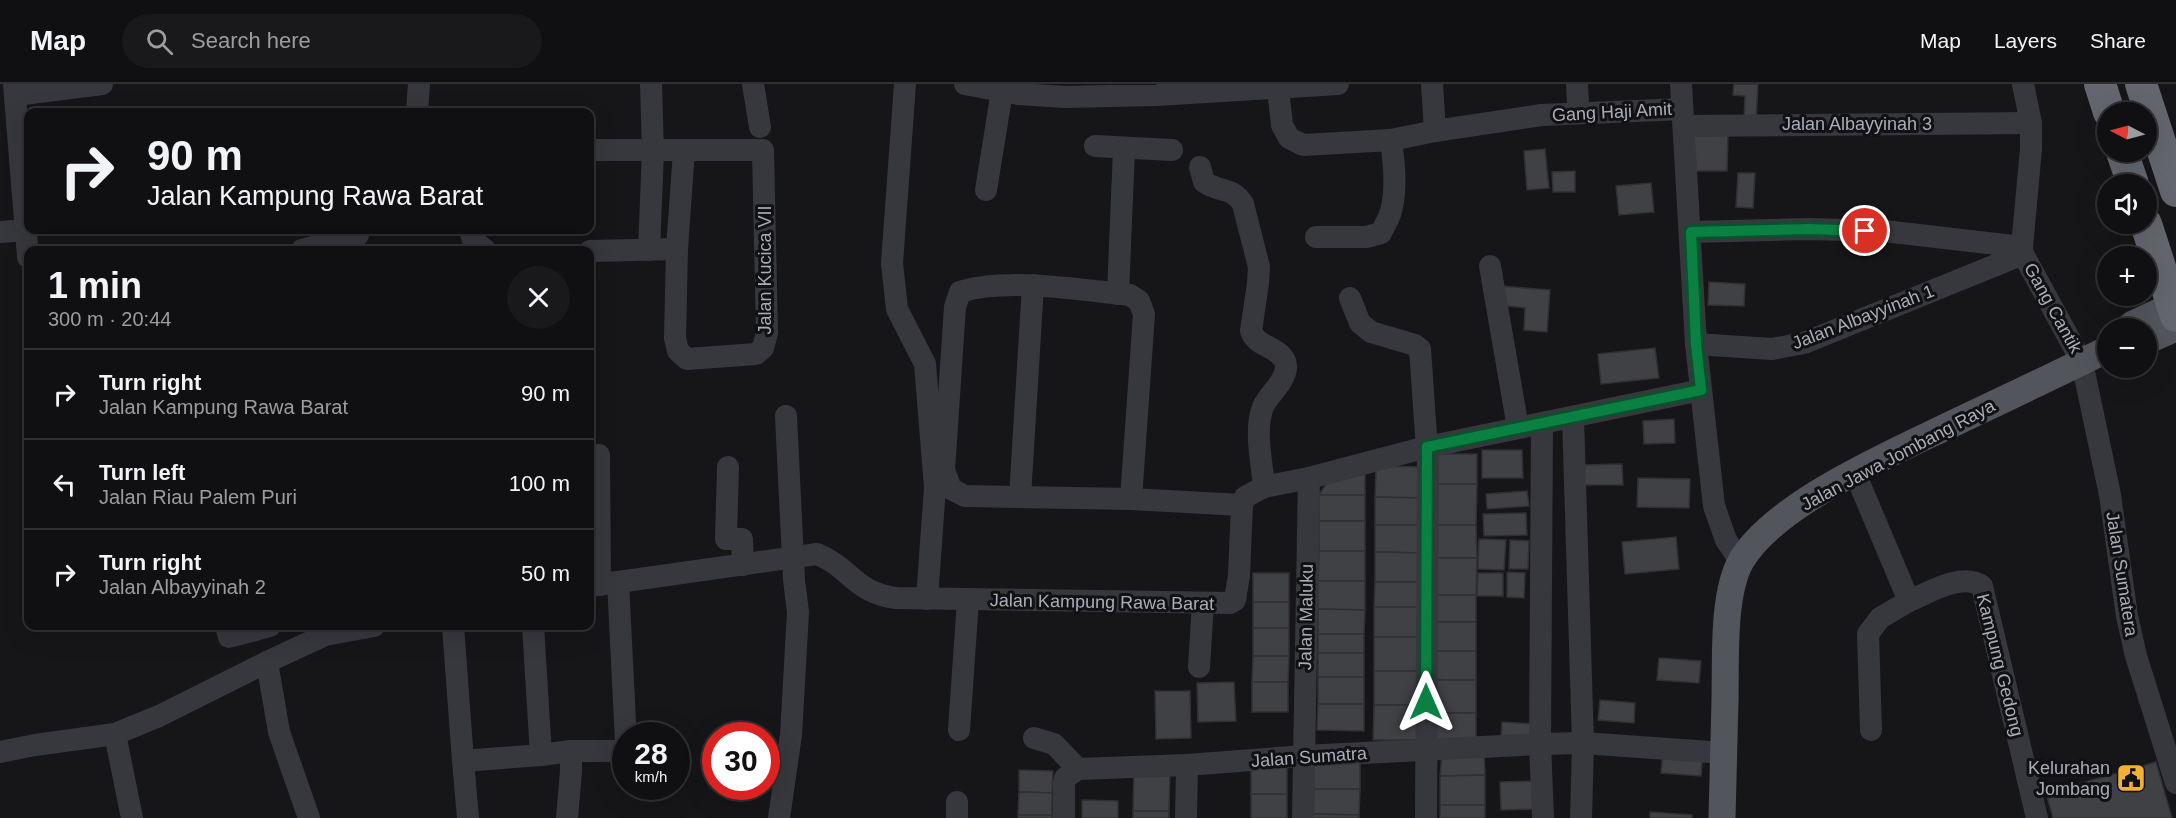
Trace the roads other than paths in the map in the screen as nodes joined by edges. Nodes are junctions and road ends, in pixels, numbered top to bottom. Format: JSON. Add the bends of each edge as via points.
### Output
{"nodes":[{"id":1,"x":102,"y":84,"type":"edge"},
{"id":2,"x":418,"y":84,"type":"edge"},
{"id":3,"x":651,"y":84,"type":"edge"},
{"id":4,"x":753,"y":84,"type":"edge"},
{"id":5,"x":905,"y":84,"type":"edge"},
{"id":6,"x":965,"y":84,"type":"edge"},
{"id":7,"x":1338,"y":84,"type":"edge"},
{"id":8,"x":1432,"y":84,"type":"edge"},
{"id":9,"x":1681,"y":84,"type":"edge"},
{"id":10,"x":2023,"y":84,"type":"edge"},
{"id":11,"x":2100,"y":84,"type":"edge"},
{"id":12,"x":2141,"y":84,"type":"edge"},
{"id":13,"x":15,"y":89,"type":"edge"},
{"id":14,"x":1278,"y":89,"type":"junction"},
{"id":15,"x":1157,"y":90,"type":"edge"},
{"id":16,"x":1002,"y":91,"type":"junction"},
{"id":17,"x":2106,"y":102,"type":"edge"},
{"id":18,"x":417,"y":108,"type":"edge"},
{"id":19,"x":1683,"y":118,"type":"junction"},
{"id":20,"x":2031,"y":123,"type":"junction"},
{"id":21,"x":760,"y":127,"type":"dead end"},
{"id":22,"x":1435,"y":131,"type":"junction"},
{"id":23,"x":1391,"y":140,"type":"junction"},
{"id":24,"x":1095,"y":146,"type":"dead end"},
{"id":25,"x":1124,"y":149,"type":"junction"},
{"id":26,"x":594,"y":150,"type":"edge"},
{"id":27,"x":1172,"y":150,"type":"dead end"},
{"id":28,"x":653,"y":151,"type":"junction"},
{"id":29,"x":684,"y":151,"type":"junction"},
{"id":30,"x":1200,"y":167,"type":"dead end"},
{"id":31,"x":24,"y":168,"type":"edge"},
{"id":32,"x":986,"y":190,"type":"dead end"},
{"id":33,"x":2176,"y":191,"type":"edge"},
{"id":34,"x":24,"y":230,"type":"edge"},
{"id":35,"x":0,"y":232,"type":"edge"},
{"id":36,"x":1691,"y":232,"type":"junction"},
{"id":37,"x":472,"y":234,"type":"edge"},
{"id":38,"x":2149,"y":234,"type":"edge"},
{"id":39,"x":1316,"y":237,"type":"dead end"},
{"id":40,"x":359,"y":238,"type":"edge"},
{"id":41,"x":321,"y":246,"type":"edge"},
{"id":42,"x":481,"y":246,"type":"edge"},
{"id":43,"x":676,"y":249,"type":"junction"},
{"id":44,"x":649,"y":250,"type":"junction"},
{"id":45,"x":594,"y":251,"type":"edge"},
{"id":46,"x":2023,"y":251,"type":"junction"},
{"id":47,"x":1490,"y":266,"type":"dead end"},
{"id":48,"x":1033,"y":285,"type":"junction"},
{"id":49,"x":1118,"y":294,"type":"junction"},
{"id":50,"x":1350,"y":298,"type":"dead end"},
{"id":51,"x":2176,"y":304,"type":"edge"},
{"id":52,"x":2176,"y":316,"type":"edge"},
{"id":53,"x":2155,"y":318,"type":"edge"},
{"id":54,"x":2176,"y":328,"type":"edge"},
{"id":55,"x":2157,"y":329,"type":"edge"},
{"id":56,"x":1696,"y":344,"type":"junction"},
{"id":57,"x":2097,"y":354,"type":"edge"},
{"id":58,"x":2082,"y":362,"type":"junction"},
{"id":59,"x":1701,"y":390,"type":"junction"},
{"id":60,"x":786,"y":416,"type":"dead end"},
{"id":61,"x":1573,"y":417,"type":"junction"},
{"id":62,"x":1542,"y":423,"type":"junction"},
{"id":63,"x":1518,"y":428,"type":"junction"},
{"id":64,"x":1427,"y":447,"type":"junction"},
{"id":65,"x":599,"y":455,"type":"dead end"},
{"id":66,"x":728,"y":467,"type":"dead end"},
{"id":67,"x":1855,"y":473,"type":"junction"},
{"id":68,"x":1309,"y":478,"type":"junction"},
{"id":69,"x":1264,"y":487,"type":"junction"},
{"id":70,"x":1020,"y":497,"type":"junction"},
{"id":71,"x":1131,"y":499,"type":"junction"},
{"id":72,"x":1242,"y":505,"type":"junction"},
{"id":73,"x":794,"y":558,"type":"junction"},
{"id":74,"x":1741,"y":562,"type":"junction"},
{"id":75,"x":743,"y":565,"type":"junction"},
{"id":76,"x":599,"y":579,"type":"edge"},
{"id":77,"x":927,"y":599,"type":"junction"},
{"id":78,"x":968,"y":600,"type":"junction"},
{"id":79,"x":1909,"y":601,"type":"junction"},
{"id":80,"x":1203,"y":603,"type":"junction"},
{"id":81,"x":227,"y":630,"type":"edge"},
{"id":82,"x":255,"y":630,"type":"edge"},
{"id":83,"x":453,"y":630,"type":"edge"},
{"id":84,"x":533,"y":630,"type":"edge"},
{"id":85,"x":325,"y":631,"type":"edge"},
{"id":86,"x":267,"y":662,"type":"junction"},
{"id":87,"x":1199,"y":667,"type":"dead end"},
{"id":88,"x":622,"y":722,"type":"edge"},
{"id":89,"x":959,"y":730,"type":"dead end"},
{"id":90,"x":1871,"y":730,"type":"dead end"},
{"id":91,"x":115,"y":734,"type":"junction"},
{"id":92,"x":1034,"y":738,"type":"dead end"},
{"id":93,"x":1583,"y":743,"type":"junction"},
{"id":94,"x":1540,"y":744,"type":"junction"},
{"id":95,"x":1426,"y":749,"type":"junction"},
{"id":96,"x":571,"y":751,"type":"junction"},
{"id":97,"x":0,"y":752,"type":"edge"},
{"id":98,"x":612,"y":752,"type":"edge"},
{"id":99,"x":1724,"y":753,"type":"junction"},
{"id":100,"x":541,"y":755,"type":"junction"},
{"id":101,"x":1304,"y":756,"type":"junction"},
{"id":102,"x":463,"y":760,"type":"junction"},
{"id":103,"x":1187,"y":765,"type":"junction"},
{"id":104,"x":1078,"y":769,"type":"junction"},
{"id":105,"x":2176,"y":783,"type":"edge"},
{"id":106,"x":132,"y":818,"type":"edge"},
{"id":107,"x":309,"y":818,"type":"edge"},
{"id":108,"x":468,"y":818,"type":"edge"},
{"id":109,"x":567,"y":818,"type":"edge"},
{"id":110,"x":779,"y":818,"type":"edge"},
{"id":111,"x":1064,"y":818,"type":"edge"},
{"id":112,"x":1186,"y":818,"type":"edge"},
{"id":113,"x":1303,"y":818,"type":"edge"},
{"id":114,"x":1426,"y":818,"type":"edge"},
{"id":115,"x":1543,"y":818,"type":"edge"},
{"id":116,"x":1581,"y":818,"type":"edge"},
{"id":117,"x":1722,"y":818,"type":"edge"},
{"id":118,"x":2037,"y":818,"type":"edge"}],
"edges":[{"from":1,"to":13,"type":"street"},
{"from":2,"to":18,"type":"street"},
{"from":3,"to":28,"type":"street"},
{"from":4,"to":21,"type":"street"},
{"from":5,"to":77,"type":"street","via":[[892,263],[897,309],[925,364],[935,488]]},
{"from":6,"to":16,"type":"street"},
{"from":7,"to":14,"type":"street"},
{"from":8,"to":22,"type":"street"},
{"from":9,"to":19,"type":"street"},
{"from":10,"to":20,"type":"street"},
{"from":11,"to":17,"type":"highway"},
{"from":12,"to":33,"type":"highway"},
{"from":13,"to":31,"type":"street"},
{"from":14,"to":15,"type":"street"},
{"from":14,"to":23,"type":"street","name":"Gang Haji Amit","via":[[1282,125],[1289,138],[1303,145]]},
{"from":15,"to":16,"type":"street","via":[[1065,97]]},
{"from":16,"to":32,"type":"street"},
{"from":19,"to":20,"type":"street","name":"Jalan Albayyinah 3"},
{"from":19,"to":22,"type":"street","name":"Gang Haji Amit","via":[[1541,120]]},
{"from":19,"to":36,"type":"street"},
{"from":20,"to":46,"type":"street"},
{"from":22,"to":23,"type":"street","name":"Gang Haji Amit"},
{"from":23,"to":39,"type":"street","via":[[1394,189],[1391,213],[1381,233],[1366,237]]},
{"from":24,"to":25,"type":"street"},
{"from":25,"to":27,"type":"street"},
{"from":25,"to":49,"type":"street"},
{"from":26,"to":28,"type":"street","name":"Jalan Kucica VII"},
{"from":28,"to":29,"type":"street","name":"Jalan Kucica VII"},
{"from":28,"to":44,"type":"street"},
{"from":29,"to":43,"type":"street","name":"Jalan Kucica VII"},
{"from":29,"to":43,"type":"street","name":"Jalan Kucica VII","via":[[763,150],[767,333],[762,350],[756,354],[687,359],[678,351]]},
{"from":30,"to":69,"type":"street","via":[[1204,183],[1237,195],[1243,204],[1259,267],[1253,339],[1285,362],[1282,377],[1260,419]]},
{"from":34,"to":35,"type":"street"},
{"from":36,"to":46,"type":"street","via":[[1884,231]]},
{"from":36,"to":56,"type":"street"},
{"from":37,"to":42,"type":"street"},
{"from":38,"to":52,"type":"highway"},
{"from":40,"to":41,"type":"street"},
{"from":43,"to":44,"type":"street"},
{"from":44,"to":45,"type":"street"},
{"from":46,"to":56,"type":"street","name":"Jalan Albayyinah 1","via":[[1804,343],[1772,349]]},
{"from":46,"to":58,"type":"street","name":"Gang Cantik"},
{"from":47,"to":63,"type":"street"},
{"from":48,"to":49,"type":"street"},
{"from":48,"to":70,"type":"street"},
{"from":48,"to":70,"type":"street","via":[[973,287],[960,292],[955,307],[944,470],[951,489],[965,496]]},
{"from":49,"to":71,"type":"street","via":[[1139,301],[1144,314]]},
{"from":50,"to":64,"type":"street","via":[[1360,323],[1371,333],[1420,349]]},
{"from":51,"to":53,"type":"main road"},
{"from":54,"to":55,"type":"main road"},
{"from":56,"to":59,"type":"street"},
{"from":57,"to":58,"type":"main road","name":"Jalan Jawa Jombang Raya"},
{"from":58,"to":67,"type":"main road","name":"Jalan Jawa Jombang Raya"},
{"from":58,"to":105,"type":"street","name":"Jalan Sumatera","via":[[2110,495],[2127,616]]},
{"from":59,"to":61,"type":"street"},
{"from":59,"to":74,"type":"street","via":[[1714,506],[1726,540]]},
{"from":60,"to":73,"type":"street"},
{"from":61,"to":62,"type":"street"},
{"from":61,"to":93,"type":"street"},
{"from":62,"to":63,"type":"street"},
{"from":62,"to":94,"type":"street"},
{"from":63,"to":64,"type":"street"},
{"from":64,"to":68,"type":"street"},
{"from":64,"to":95,"type":"street"},
{"from":65,"to":76,"type":"street"},
{"from":66,"to":75,"type":"street","via":[[726,539],[742,539]]},
{"from":67,"to":74,"type":"main road","name":"Jalan Jawa Jombang Raya","via":[[1775,522]]},
{"from":67,"to":79,"type":"street"},
{"from":68,"to":69,"type":"street"},
{"from":68,"to":101,"type":"street","name":"Jalan Maluku"},
{"from":69,"to":72,"type":"street","via":[[1245,497]]},
{"from":70,"to":71,"type":"street"},
{"from":71,"to":72,"type":"street"},
{"from":72,"to":80,"type":"street","name":"Jalan Kampung Rawa Barat","via":[[1236,600]]},
{"from":73,"to":75,"type":"street","name":"Jalan Kampung Rawa Barat"},
{"from":73,"to":77,"type":"street","name":"Jalan Kampung Rawa Barat","via":[[818,554],[881,596]]},
{"from":73,"to":110,"type":"street","via":[[798,612],[791,735]]},
{"from":74,"to":99,"type":"main road","name":"Jalan Jawa Jombang Raya","via":[[1726,623]]},
{"from":75,"to":76,"type":"street","name":"Jalan Kampung Rawa Barat"},
{"from":76,"to":88,"type":"street"},
{"from":77,"to":78,"type":"street","name":"Jalan Kampung Rawa Barat"},
{"from":78,"to":80,"type":"street","name":"Jalan Kampung Rawa Barat"},
{"from":78,"to":89,"type":"street"},
{"from":79,"to":90,"type":"street","name":"Kampung Gedong","via":[[1880,618],[1868,634]]},
{"from":79,"to":118,"type":"street","name":"Kampung Gedong","via":[[1956,582],[1976,582],[1982,586]]},
{"from":80,"to":87,"type":"street"},
{"from":81,"to":82,"type":"street","via":[[229,637]]},
{"from":83,"to":102,"type":"street"},
{"from":84,"to":100,"type":"street"},
{"from":85,"to":86,"type":"street"},
{"from":86,"to":91,"type":"street"},
{"from":86,"to":107,"type":"street","via":[[279,732]]},
{"from":91,"to":97,"type":"street"},
{"from":91,"to":106,"type":"street"},
{"from":92,"to":104,"type":"street","via":[[1054,744]]},
{"from":93,"to":94,"type":"street","name":"Jalan Sumatra"},
{"from":93,"to":99,"type":"street","name":"Jalan Sumatra"},
{"from":93,"to":116,"type":"street"},
{"from":94,"to":95,"type":"street","name":"Jalan Sumatra"},
{"from":94,"to":115,"type":"street"},
{"from":95,"to":101,"type":"street","name":"Jalan Sumatra"},
{"from":95,"to":114,"type":"street"},
{"from":96,"to":98,"type":"street"},
{"from":96,"to":100,"type":"street"},
{"from":96,"to":109,"type":"street"},
{"from":99,"to":117,"type":"main road","name":"Jalan Jawa Jombang Raya"},
{"from":100,"to":102,"type":"street"},
{"from":101,"to":103,"type":"street","name":"Jalan Sumatra"},
{"from":101,"to":113,"type":"street","name":"Jalan Maluku"},
{"from":102,"to":108,"type":"street"},
{"from":103,"to":104,"type":"street","name":"Jalan Sumatra"},
{"from":103,"to":112,"type":"street"},
{"from":104,"to":111,"type":"street","via":[[1065,778]]}]}
